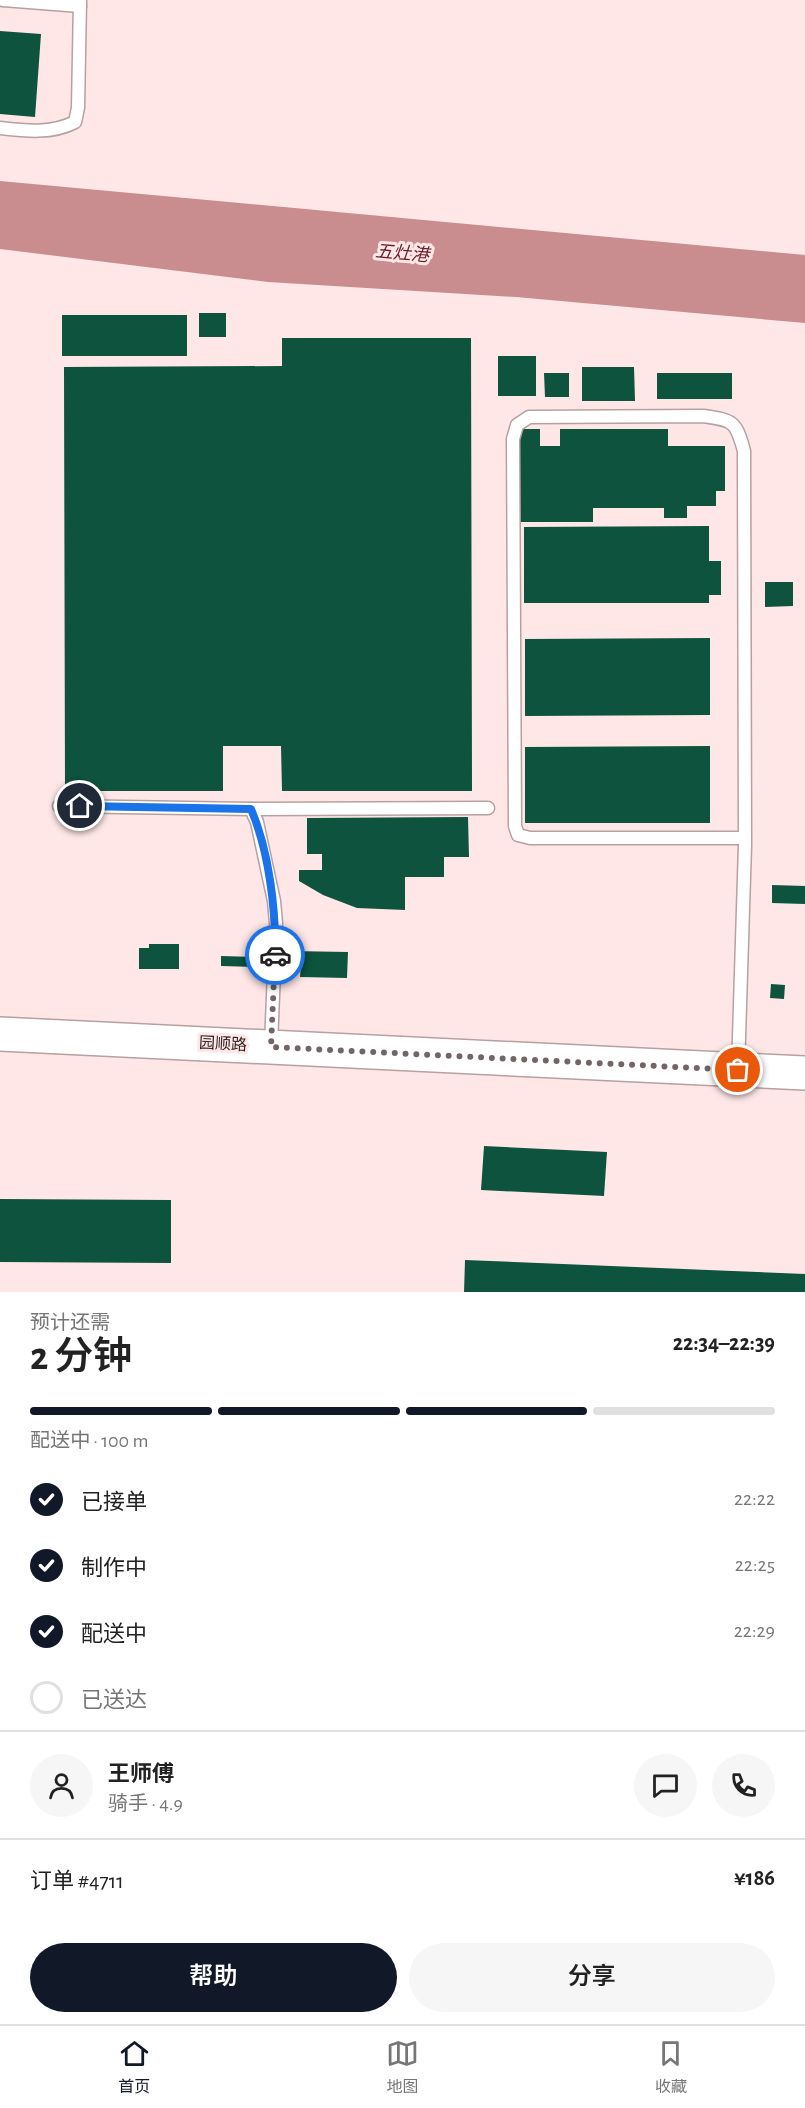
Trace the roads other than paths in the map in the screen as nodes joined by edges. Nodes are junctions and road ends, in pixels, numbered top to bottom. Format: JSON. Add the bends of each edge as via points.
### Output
{"nodes":[{"id":1,"x":3,"y":0,"type":"edge"},
{"id":2,"x":80,"y":3,"type":"edge"},
{"id":3,"x":0,"y":128,"type":"edge"},
{"id":4,"x":59,"y":806,"type":"dead end"},
{"id":5,"x":488,"y":808,"type":"dead end"},
{"id":6,"x":251,"y":809,"type":"junction"},
{"id":7,"x":745,"y":838,"type":"junction"},
{"id":8,"x":0,"y":1034,"type":"edge"},
{"id":9,"x":271,"y":1047,"type":"junction"},
{"id":10,"x":738,"y":1070,"type":"junction"},
{"id":11,"x":805,"y":1073,"type":"edge"}],
"edges":[{"from":1,"to":2,"type":"lane"},
{"from":2,"to":3,"type":"lane","via":[[75,122],[51,130]]},
{"from":4,"to":6,"type":"lane"},
{"from":5,"to":6,"type":"lane"},
{"from":6,"to":9,"type":"lane","via":[[257,822],[276,923]]},
{"from":7,"to":7,"type":"lane","via":[[744,451],[738,430],[726,419],[703,416],[529,417],[517,425],[513,439],[518,835]]},
{"from":7,"to":10,"type":"lane"},
{"from":8,"to":9,"type":"street","name":"园顺路"},
{"from":9,"to":10,"type":"street","name":"园顺路"},
{"from":10,"to":11,"type":"street","name":"园顺路"}]}
